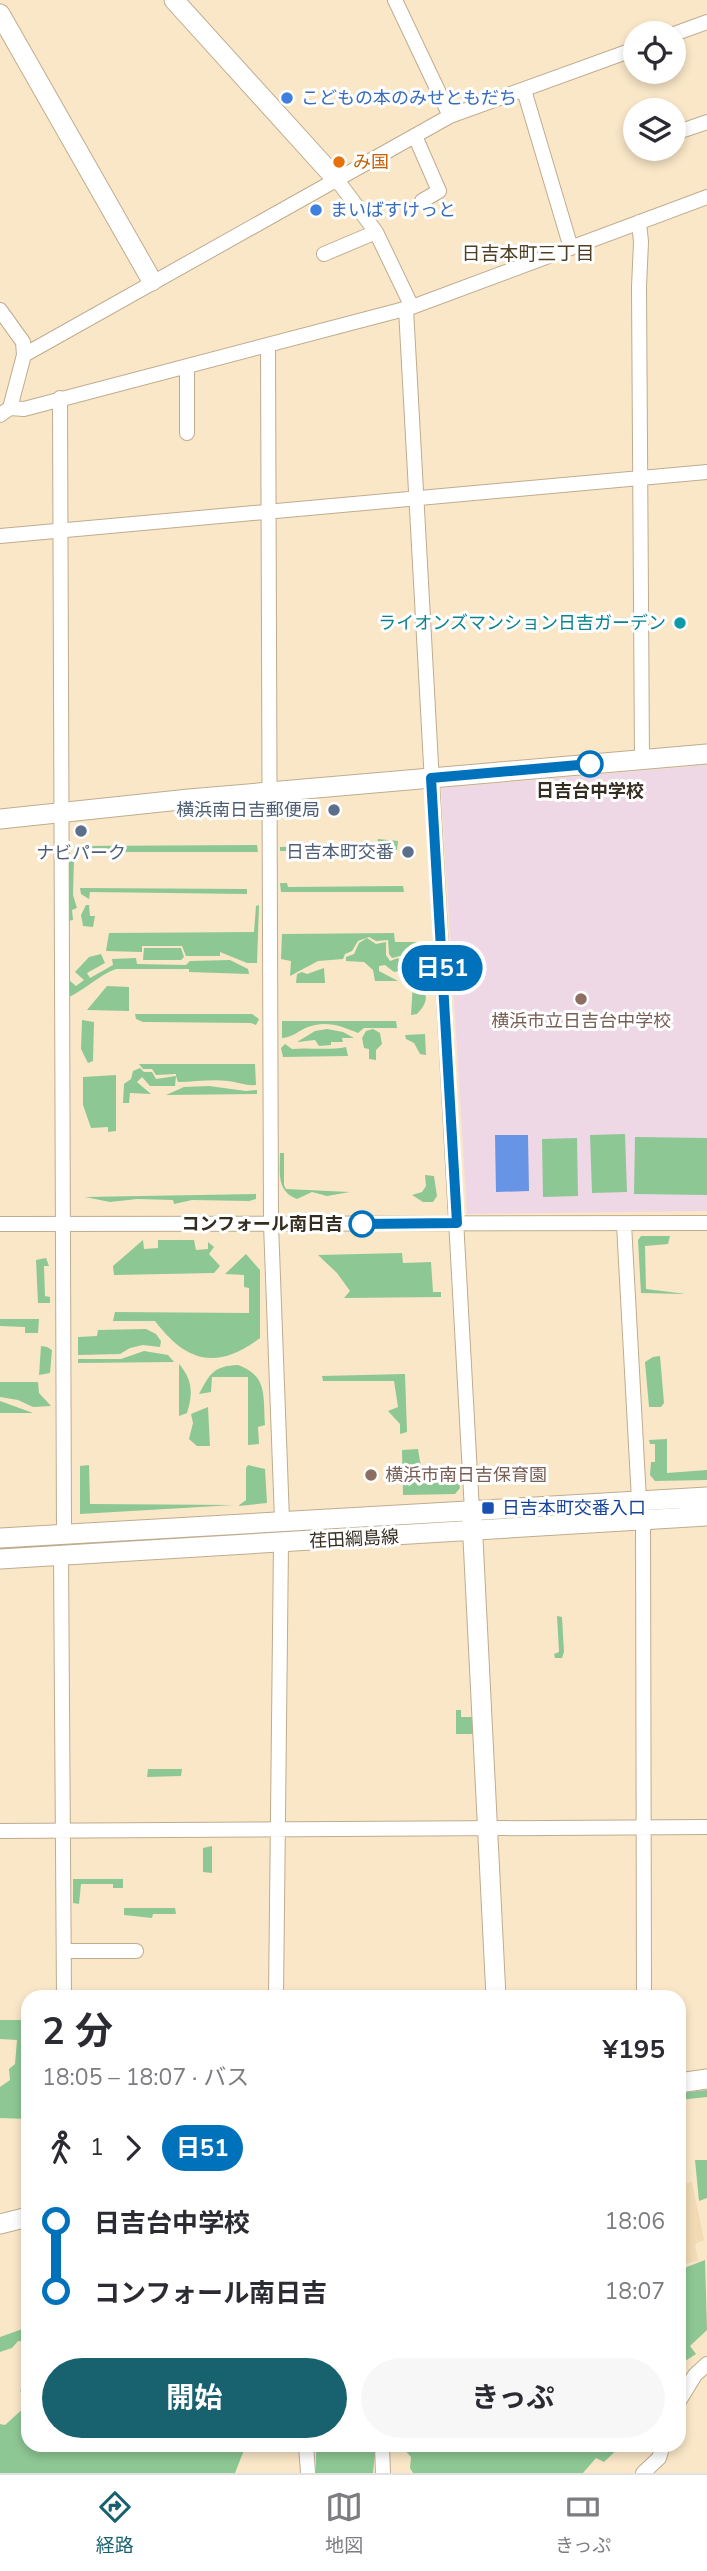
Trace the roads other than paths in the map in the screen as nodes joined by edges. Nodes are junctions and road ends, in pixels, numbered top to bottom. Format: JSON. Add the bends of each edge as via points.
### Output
{"nodes":[{"id":1,"x":174,"y":0,"type":"edge"},
{"id":2,"x":395,"y":0,"type":"edge"},
{"id":3,"x":0,"y":14,"type":"edge"},
{"id":4,"x":707,"y":22,"type":"edge"},
{"id":5,"x":686,"y":30,"type":"edge"},
{"id":6,"x":623,"y":53,"type":"edge"},
{"id":7,"x":524,"y":90,"type":"junction"},
{"id":8,"x":450,"y":116,"type":"junction"},
{"id":9,"x":707,"y":122,"type":"edge"},
{"id":10,"x":686,"y":129,"type":"edge"},
{"id":11,"x":415,"y":136,"type":"junction"},
{"id":12,"x":337,"y":180,"type":"junction"},
{"id":13,"x":707,"y":197,"type":"edge"},
{"id":14,"x":422,"y":201,"type":"dead end"},
{"id":15,"x":639,"y":222,"type":"junction"},
{"id":16,"x":376,"y":232,"type":"junction"},
{"id":17,"x":571,"y":248,"type":"junction"},
{"id":18,"x":324,"y":254,"type":"dead end"},
{"id":19,"x":152,"y":281,"type":"junction"},
{"id":20,"x":409,"y":308,"type":"junction"},
{"id":21,"x":0,"y":310,"type":"edge"},
{"id":22,"x":5,"y":328,"type":"edge"},
{"id":23,"x":268,"y":346,"type":"junction"},
{"id":24,"x":24,"y":355,"type":"junction"},
{"id":25,"x":187,"y":367,"type":"junction"},
{"id":26,"x":60,"y":398,"type":"junction"},
{"id":27,"x":5,"y":412,"type":"edge"},
{"id":28,"x":187,"y":433,"type":"dead end"},
{"id":29,"x":707,"y":472,"type":"edge"},
{"id":30,"x":640,"y":478,"type":"junction"},
{"id":31,"x":416,"y":497,"type":"junction"},
{"id":32,"x":268,"y":511,"type":"junction"},
{"id":33,"x":60,"y":530,"type":"junction"},
{"id":34,"x":0,"y":536,"type":"edge"},
{"id":35,"x":707,"y":754,"type":"edge"},
{"id":36,"x":642,"y":760,"type":"junction"},
{"id":37,"x":431,"y":778,"type":"junction"},
{"id":38,"x":270,"y":792,"type":"junction"},
{"id":39,"x":61,"y":813,"type":"junction"},
{"id":40,"x":0,"y":819,"type":"edge"},
{"id":41,"x":457,"y":1223,"type":"junction"},
{"id":42,"x":707,"y":1223,"type":"edge"},
{"id":43,"x":0,"y":1224,"type":"edge"},
{"id":44,"x":63,"y":1224,"type":"junction"},
{"id":45,"x":271,"y":1224,"type":"junction"},
{"id":46,"x":624,"y":1224,"type":"junction"},
{"id":47,"x":707,"y":1497,"type":"edge"},
{"id":48,"x":639,"y":1500,"type":"junction"},
{"id":49,"x":472,"y":1511,"type":"junction"},
{"id":50,"x":707,"y":1516,"type":"edge"},
{"id":51,"x":282,"y":1520,"type":"junction"},
{"id":52,"x":643,"y":1520,"type":"junction"},
{"id":53,"x":473,"y":1531,"type":"junction"},
{"id":54,"x":64,"y":1534,"type":"junction"},
{"id":55,"x":0,"y":1538,"type":"edge"},
{"id":56,"x":281,"y":1543,"type":"junction"},
{"id":57,"x":61,"y":1555,"type":"junction"},
{"id":58,"x":0,"y":1559,"type":"edge"},
{"id":59,"x":707,"y":1827,"type":"edge"},
{"id":60,"x":488,"y":1828,"type":"junction"},
{"id":61,"x":644,"y":1828,"type":"junction"},
{"id":62,"x":278,"y":1829,"type":"junction"},
{"id":63,"x":0,"y":1830,"type":"edge"},
{"id":64,"x":63,"y":1830,"type":"junction"},
{"id":65,"x":64,"y":1951,"type":"junction"},
{"id":66,"x":136,"y":1951,"type":"dead end"},
{"id":67,"x":64,"y":1990,"type":"edge"},
{"id":68,"x":276,"y":1990,"type":"edge"},
{"id":69,"x":496,"y":1990,"type":"edge"},
{"id":70,"x":645,"y":1990,"type":"edge"},
{"id":71,"x":707,"y":2080,"type":"edge"},
{"id":72,"x":686,"y":2082,"type":"edge"},
{"id":73,"x":21,"y":2219,"type":"edge"},
{"id":74,"x":0,"y":2224,"type":"edge"},
{"id":75,"x":707,"y":2364,"type":"edge"},
{"id":76,"x":686,"y":2390,"type":"edge"},
{"id":77,"x":306,"y":2452,"type":"edge"},
{"id":78,"x":382,"y":2452,"type":"edge"},
{"id":79,"x":661,"y":2452,"type":"edge"},
{"id":80,"x":308,"y":2473,"type":"edge"},
{"id":81,"x":383,"y":2473,"type":"edge"},
{"id":82,"x":643,"y":2473,"type":"edge"}],
"edges":[{"from":1,"to":12,"type":"street"},
{"from":2,"to":8,"type":"street"},
{"from":3,"to":19,"type":"street"},
{"from":4,"to":5,"type":"street"},
{"from":6,"to":7,"type":"street"},
{"from":7,"to":8,"type":"street"},
{"from":7,"to":17,"type":"street"},
{"from":8,"to":11,"type":"street"},
{"from":9,"to":10,"type":"street"},
{"from":11,"to":12,"type":"street"},
{"from":11,"to":14,"type":"street","via":[[439,191]]},
{"from":12,"to":16,"type":"street"},
{"from":12,"to":19,"type":"street"},
{"from":13,"to":15,"type":"street"},
{"from":15,"to":17,"type":"street"},
{"from":15,"to":30,"type":"street"},
{"from":16,"to":18,"type":"street"},
{"from":16,"to":20,"type":"street"},
{"from":17,"to":20,"type":"street"},
{"from":19,"to":24,"type":"street"},
{"from":20,"to":23,"type":"street"},
{"from":20,"to":31,"type":"street"},
{"from":21,"to":22,"type":"street"},
{"from":22,"to":24,"type":"street","via":[[23,342]]},
{"from":23,"to":25,"type":"street"},
{"from":23,"to":32,"type":"street"},
{"from":24,"to":27,"type":"street"},
{"from":25,"to":26,"type":"street"},
{"from":25,"to":28,"type":"street"},
{"from":26,"to":27,"type":"street"},
{"from":26,"to":33,"type":"street"},
{"from":29,"to":30,"type":"street"},
{"from":30,"to":31,"type":"street"},
{"from":30,"to":36,"type":"street"},
{"from":31,"to":32,"type":"street"},
{"from":31,"to":37,"type":"street"},
{"from":32,"to":33,"type":"street"},
{"from":32,"to":38,"type":"street"},
{"from":33,"to":34,"type":"street"},
{"from":33,"to":39,"type":"street"},
{"from":35,"to":36,"type":"street"},
{"from":36,"to":37,"type":"street"},
{"from":37,"to":38,"type":"street"},
{"from":37,"to":41,"type":"street"},
{"from":38,"to":39,"type":"street"},
{"from":38,"to":45,"type":"street"},
{"from":39,"to":40,"type":"street"},
{"from":39,"to":44,"type":"street"},
{"from":41,"to":45,"type":"street"},
{"from":41,"to":46,"type":"street"},
{"from":41,"to":49,"type":"street"},
{"from":42,"to":46,"type":"street"},
{"from":43,"to":44,"type":"street"},
{"from":44,"to":45,"type":"street"},
{"from":44,"to":54,"type":"street"},
{"from":45,"to":51,"type":"street"},
{"from":46,"to":48,"type":"street"},
{"from":47,"to":48,"type":"street","name":"荏田綱島線"},
{"from":48,"to":49,"type":"street","name":"荏田綱島線"},
{"from":49,"to":51,"type":"street","name":"荏田綱島線"},
{"from":49,"to":53,"type":"street"},
{"from":50,"to":52,"type":"street","name":"荏田綱島線"},
{"from":51,"to":54,"type":"street","name":"荏田綱島線"},
{"from":52,"to":53,"type":"street","name":"荏田綱島線"},
{"from":52,"to":61,"type":"street"},
{"from":53,"to":56,"type":"street","name":"荏田綱島線"},
{"from":53,"to":60,"type":"street"},
{"from":54,"to":55,"type":"street","name":"荏田綱島線"},
{"from":56,"to":57,"type":"street","name":"荏田綱島線"},
{"from":56,"to":62,"type":"street"},
{"from":57,"to":58,"type":"street","name":"荏田綱島線"},
{"from":57,"to":64,"type":"street"},
{"from":59,"to":61,"type":"street"},
{"from":60,"to":61,"type":"street"},
{"from":60,"to":62,"type":"street"},
{"from":60,"to":69,"type":"street"},
{"from":61,"to":70,"type":"street"},
{"from":62,"to":64,"type":"street"},
{"from":62,"to":68,"type":"street"},
{"from":63,"to":64,"type":"street"},
{"from":64,"to":65,"type":"street"},
{"from":65,"to":66,"type":"street"},
{"from":65,"to":67,"type":"street"},
{"from":71,"to":72,"type":"street"},
{"from":73,"to":74,"type":"street"},
{"from":75,"to":76,"type":"street"},
{"from":77,"to":80,"type":"street"},
{"from":78,"to":81,"type":"street"},
{"from":79,"to":82,"type":"street"}]}
